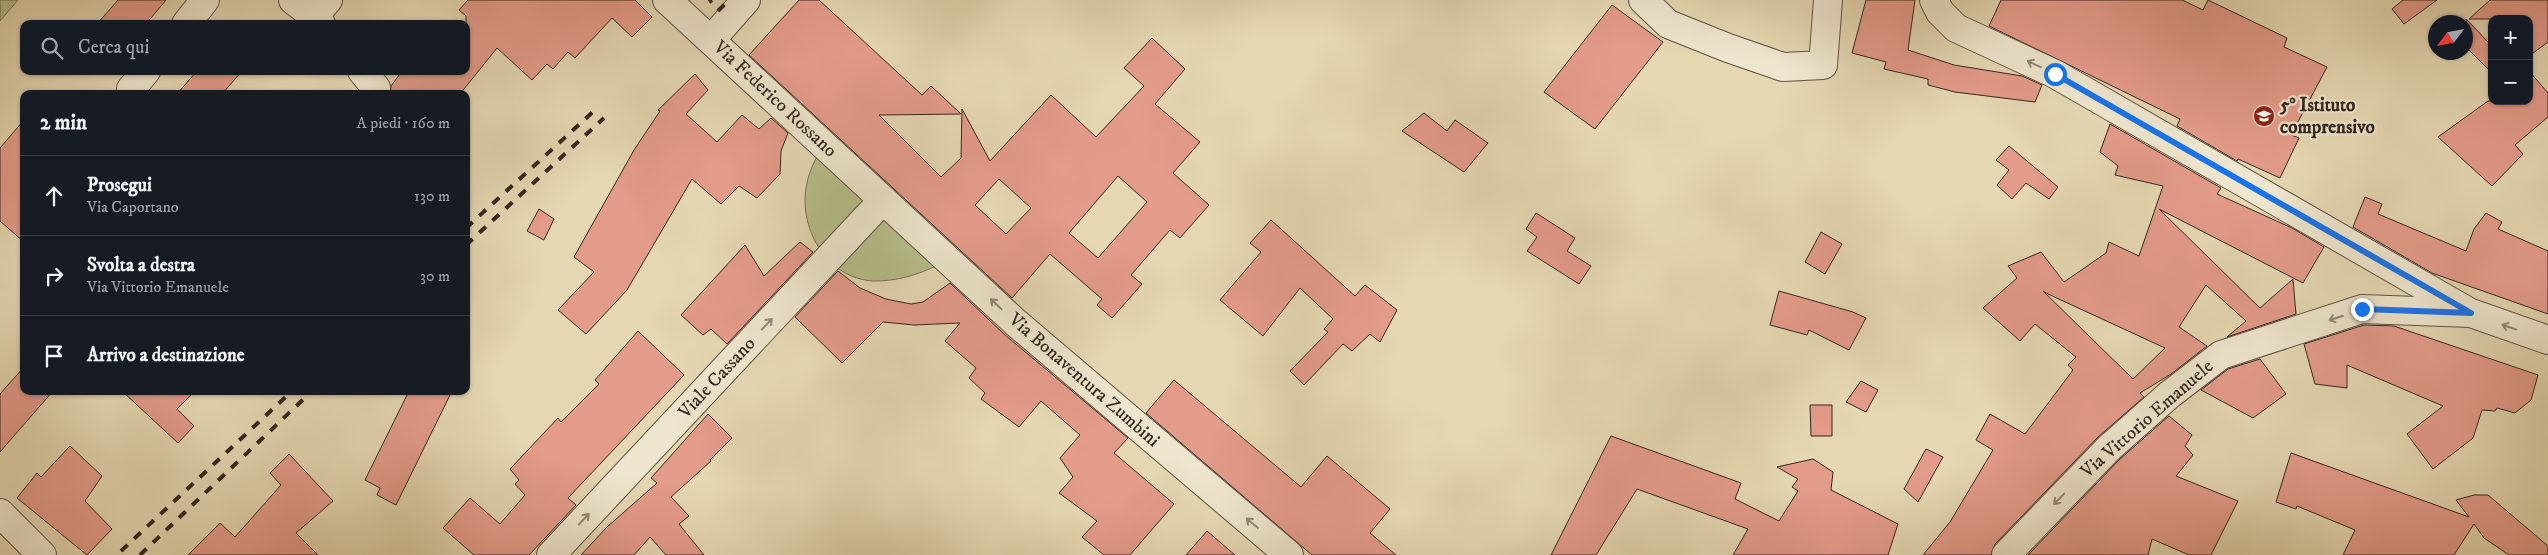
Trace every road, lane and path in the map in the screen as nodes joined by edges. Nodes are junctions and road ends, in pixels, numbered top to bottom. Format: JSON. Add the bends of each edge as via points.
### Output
{"nodes":[{"id":1,"x":205,"y":0,"type":"edge"},
{"id":2,"x":746,"y":0,"type":"edge"},
{"id":3,"x":1643,"y":0,"type":"edge"},
{"id":4,"x":1828,"y":0,"type":"edge"},
{"id":5,"x":1934,"y":0,"type":"edge"},
{"id":6,"x":681,"y":5,"type":"edge"},
{"id":7,"x":189,"y":20,"type":"edge"},
{"id":8,"x":711,"y":40,"type":"junction"},
{"id":9,"x":883,"y":200,"type":"junction"},
{"id":10,"x":2471,"y":313,"type":"junction"},
{"id":11,"x":2548,"y":340,"type":"edge"},
{"id":12,"x":1,"y":517,"type":"edge"},
{"id":13,"x":42,"y":555,"type":"edge"},
{"id":14,"x":550,"y":555,"type":"edge"},
{"id":15,"x":1289,"y":555,"type":"edge"},
{"id":16,"x":2006,"y":555,"type":"edge"}],
"edges":[{"from":1,"to":7,"type":"street"},
{"from":2,"to":8,"type":"street"},
{"from":3,"to":4,"type":"street","via":[[1668,24],[1783,68],[1823,66]]},
{"from":10,"to":5,"type":"street","one_way":true,"via":[[2055,74],[1956,28],[1940,12]]},
{"from":6,"to":8,"type":"street","name":"Via Federico Rossano"},
{"from":8,"to":9,"type":"street","name":"Via Federico Rossano"},
{"from":14,"to":9,"type":"street","name":"Viale Cassano","one_way":true},
{"from":15,"to":9,"type":"street","name":"Via Bonaventura Zumbini","one_way":true,"via":[[1015,322]]},
{"from":11,"to":10,"type":"street","name":"Via Vittorio Emanuele","one_way":true},
{"from":10,"to":16,"type":"street","name":"Via Vittorio Emanuele","one_way":true,"via":[[2362,309],[2221,355],[2109,448]]},
{"from":12,"to":13,"type":"street"}]}
